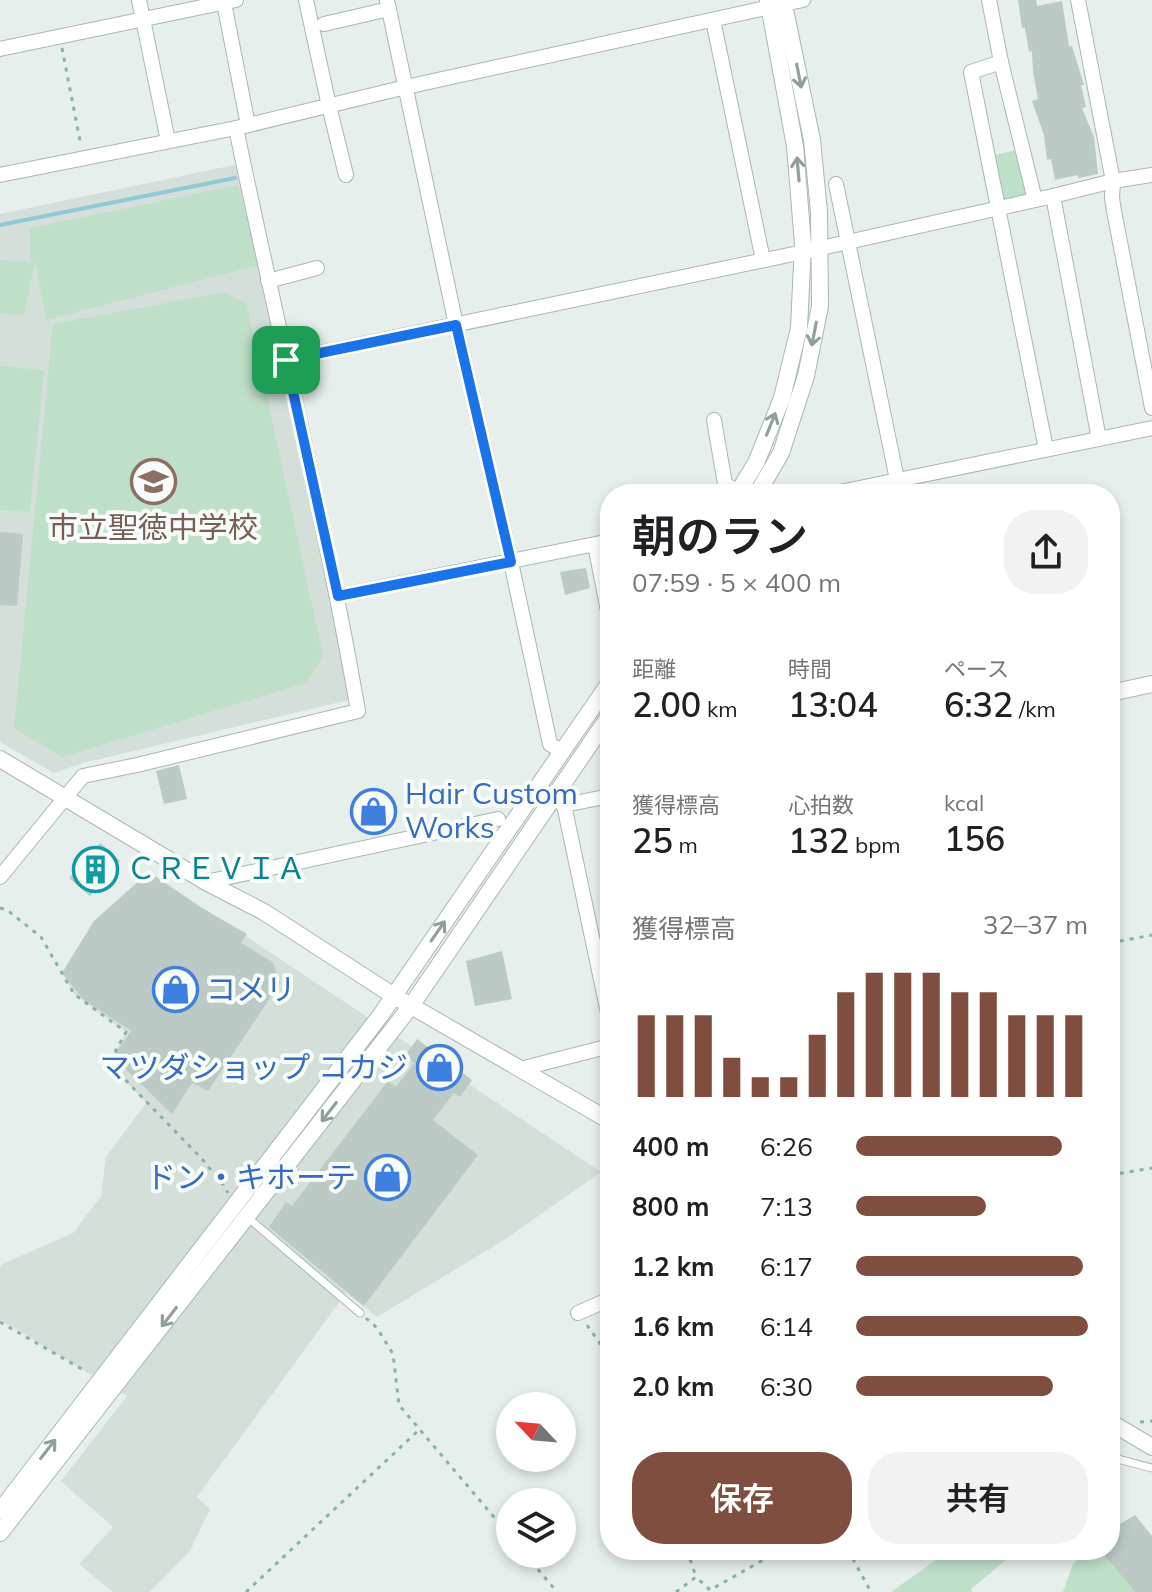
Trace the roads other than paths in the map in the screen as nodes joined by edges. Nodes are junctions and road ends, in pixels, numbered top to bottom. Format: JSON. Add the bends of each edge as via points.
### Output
{"nodes":[{"id":1,"x":139,"y":0,"type":"edge"},
{"id":2,"x":306,"y":0,"type":"edge"},
{"id":3,"x":803,"y":0,"type":"edge"},
{"id":4,"x":989,"y":0,"type":"edge"},
{"id":5,"x":1078,"y":0,"type":"edge"},
{"id":6,"x":230,"y":1,"type":"edge"},
{"id":7,"x":776,"y":3,"type":"edge"},
{"id":8,"x":388,"y":4,"type":"edge"},
{"id":9,"x":143,"y":19,"type":"junction"},
{"id":10,"x":713,"y":20,"type":"junction"},
{"id":11,"x":324,"y":24,"type":"dead end"},
{"id":12,"x":0,"y":49,"type":"edge"},
{"id":13,"x":1001,"y":62,"type":"junction"},
{"id":14,"x":406,"y":87,"type":"junction"},
{"id":15,"x":329,"y":106,"type":"junction"},
{"id":16,"x":242,"y":126,"type":"junction"},
{"id":17,"x":168,"y":141,"type":"junction"},
{"id":18,"x":0,"y":175,"type":"edge"},
{"id":19,"x":346,"y":175,"type":"dead end"},
{"id":20,"x":1152,"y":175,"type":"edge"},
{"id":21,"x":1113,"y":181,"type":"junction"},
{"id":22,"x":836,"y":184,"type":"dead end"},
{"id":23,"x":1053,"y":196,"type":"junction"},
{"id":24,"x":1035,"y":200,"type":"junction"},
{"id":25,"x":998,"y":208,"type":"junction"},
{"id":26,"x":849,"y":241,"type":"junction"},
{"id":27,"x":811,"y":250,"type":"junction"},
{"id":28,"x":763,"y":260,"type":"junction"},
{"id":29,"x":317,"y":268,"type":"dead end"},
{"id":30,"x":268,"y":281,"type":"junction"},
{"id":31,"x":456,"y":325,"type":"junction"},
{"id":32,"x":286,"y":360,"type":"junction"},
{"id":33,"x":1152,"y":408,"type":"edge"},
{"id":34,"x":714,"y":420,"type":"dead end"},
{"id":35,"x":1152,"y":428,"type":"edge"},
{"id":36,"x":1099,"y":439,"type":"junction"},
{"id":37,"x":1046,"y":449,"type":"junction"},
{"id":38,"x":725,"y":484,"type":"edge"},
{"id":39,"x":743,"y":484,"type":"edge"},
{"id":40,"x":763,"y":484,"type":"edge"},
{"id":41,"x":897,"y":484,"type":"edge"},
{"id":42,"x":910,"y":484,"type":"edge"},
{"id":43,"x":600,"y":544,"type":"edge"},
{"id":44,"x":511,"y":562,"type":"junction"},
{"id":45,"x":338,"y":596,"type":"junction"},
{"id":46,"x":1152,"y":684,"type":"edge"},
{"id":47,"x":1120,"y":691,"type":"edge"},
{"id":48,"x":600,"y":697,"type":"edge"},
{"id":49,"x":600,"y":732,"type":"edge"},
{"id":50,"x":562,"y":752,"type":"junction"},
{"id":51,"x":0,"y":759,"type":"edge"},
{"id":52,"x":537,"y":787,"type":"junction"},
{"id":53,"x":64,"y":797,"type":"junction"},
{"id":54,"x":600,"y":797,"type":"edge"},
{"id":55,"x":559,"y":801,"type":"junction"},
{"id":56,"x":498,"y":819,"type":"dead end"},
{"id":57,"x":0,"y":877,"type":"edge"},
{"id":58,"x":206,"y":882,"type":"junction"},
{"id":59,"x":600,"y":979,"type":"edge"},
{"id":60,"x":394,"y":996,"type":"junction"},
{"id":61,"x":411,"y":1006,"type":"junction"},
{"id":62,"x":600,"y":1049,"type":"edge"},
{"id":63,"x":520,"y":1069,"type":"junction"},
{"id":64,"x":600,"y":1115,"type":"edge"},
{"id":65,"x":236,"y":1208,"type":"junction"},
{"id":66,"x":600,"y":1303,"type":"edge"},
{"id":67,"x":360,"y":1313,"type":"road end"},
{"id":68,"x":578,"y":1313,"type":"road end"},
{"id":69,"x":1120,"y":1433,"type":"edge"},
{"id":70,"x":1152,"y":1447,"type":"edge"},
{"id":71,"x":1120,"y":1460,"type":"edge"},
{"id":72,"x":1152,"y":1468,"type":"edge"},
{"id":73,"x":0,"y":1511,"type":"edge"},
{"id":74,"x":0,"y":1533,"type":"edge"}],
"edges":[{"from":1,"to":9,"type":"street"},
{"from":2,"to":15,"type":"street"},
{"from":3,"to":7,"type":"street"},
{"from":4,"to":13,"type":"street"},
{"from":5,"to":21,"type":"street"},
{"from":6,"to":9,"type":"street"},
{"from":6,"to":16,"type":"street"},
{"from":7,"to":10,"type":"street"},
{"from":7,"to":27,"type":"street","via":[[801,209]]},
{"from":8,"to":11,"type":"street"},
{"from":8,"to":14,"type":"street"},
{"from":9,"to":12,"type":"street"},
{"from":9,"to":17,"type":"street"},
{"from":10,"to":14,"type":"street"},
{"from":10,"to":28,"type":"street"},
{"from":13,"to":24,"type":"street"},
{"from":13,"to":25,"type":"street","via":[[971,72]]},
{"from":14,"to":15,"type":"street"},
{"from":14,"to":31,"type":"street"},
{"from":15,"to":16,"type":"street"},
{"from":15,"to":19,"type":"street"},
{"from":16,"to":17,"type":"street"},
{"from":16,"to":30,"type":"street"},
{"from":17,"to":18,"type":"street"},
{"from":20,"to":21,"type":"street"},
{"from":21,"to":23,"type":"street"},
{"from":21,"to":33,"type":"street","via":[[1114,211]]},
{"from":22,"to":26,"type":"street"},
{"from":23,"to":24,"type":"street"},
{"from":23,"to":36,"type":"street"},
{"from":24,"to":25,"type":"street"},
{"from":25,"to":26,"type":"street"},
{"from":25,"to":37,"type":"street"},
{"from":26,"to":27,"type":"street"},
{"from":26,"to":41,"type":"street"},
{"from":27,"to":28,"type":"street"},
{"from":39,"to":27,"type":"street","one_way":true,"via":[[782,398]]},
{"from":27,"to":40,"type":"street","one_way":true,"via":[[820,306],[806,376],[781,453]]},
{"from":28,"to":31,"type":"street"},
{"from":29,"to":30,"type":"street"},
{"from":30,"to":32,"type":"street"},
{"from":31,"to":32,"type":"street"},
{"from":31,"to":44,"type":"street"},
{"from":32,"to":45,"type":"street"},
{"from":34,"to":38,"type":"street"},
{"from":35,"to":36,"type":"street"},
{"from":36,"to":37,"type":"street"},
{"from":37,"to":42,"type":"street"},
{"from":43,"to":44,"type":"street"},
{"from":44,"to":45,"type":"street"},
{"from":44,"to":50,"type":"street","via":[[550,744]]},
{"from":45,"to":53,"type":"street","via":[[358,711],[83,776]]},
{"from":46,"to":47,"type":"street"},
{"from":48,"to":50,"type":"street"},
{"from":49,"to":55,"type":"street"},
{"from":50,"to":52,"type":"street"},
{"from":51,"to":53,"type":"street"},
{"from":52,"to":55,"type":"street"},
{"from":60,"to":52,"type":"street","one_way":true},
{"from":53,"to":57,"type":"street"},
{"from":53,"to":58,"type":"street"},
{"from":54,"to":55,"type":"street"},
{"from":55,"to":59,"type":"street"},
{"from":55,"to":61,"type":"street"},
{"from":56,"to":58,"type":"street"},
{"from":58,"to":60,"type":"street","via":[[264,912]]},
{"from":60,"to":61,"type":"street"},
{"from":60,"to":65,"type":"street"},
{"from":61,"to":63,"type":"street"},
{"from":61,"to":65,"type":"street","one_way":true},
{"from":62,"to":63,"type":"street"},
{"from":63,"to":64,"type":"street"},
{"from":65,"to":67,"type":"lane"},
{"from":73,"to":65,"type":"street","one_way":true},
{"from":65,"to":74,"type":"street","one_way":true},
{"from":66,"to":68,"type":"street"},
{"from":69,"to":70,"type":"street"},
{"from":71,"to":72,"type":"lane"}]}
